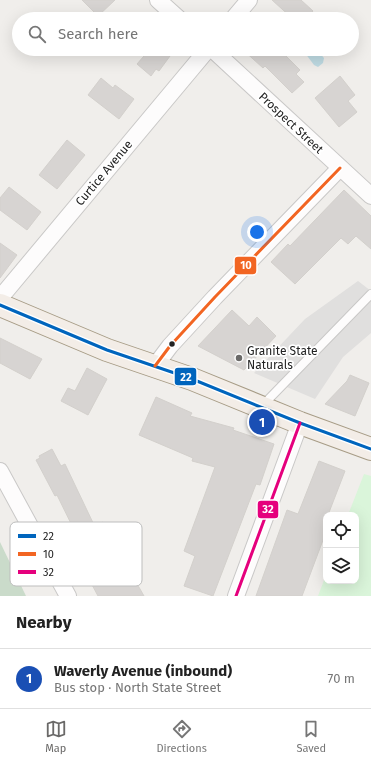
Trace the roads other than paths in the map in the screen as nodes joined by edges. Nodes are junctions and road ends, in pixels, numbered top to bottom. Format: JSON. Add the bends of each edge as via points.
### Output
{"nodes":[{"id":1,"x":158,"y":0,"type":"edge"},
{"id":2,"x":248,"y":0,"type":"edge"},
{"id":3,"x":171,"y":12,"type":"edge"},
{"id":4,"x":239,"y":12,"type":"edge"},
{"id":5,"x":202,"y":56,"type":"edge"},
{"id":6,"x":220,"y":56,"type":"edge"},
{"id":7,"x":340,"y":168,"type":"junction"},
{"id":8,"x":371,"y":196,"type":"edge"},
{"id":9,"x":371,"y":294,"type":"edge"},
{"id":10,"x":0,"y":298,"type":"edge"},
{"id":11,"x":0,"y":305,"type":"edge"},
{"id":12,"x":155,"y":366,"type":"junction"},
{"id":13,"x":262,"y":407,"type":"junction"},
{"id":14,"x":300,"y":423,"type":"junction"},
{"id":15,"x":371,"y":449,"type":"edge"},
{"id":16,"x":0,"y":471,"type":"edge"},
{"id":17,"x":28,"y":522,"type":"edge"},
{"id":18,"x":63,"y":586,"type":"edge"},
{"id":19,"x":68,"y":596,"type":"edge"},
{"id":20,"x":236,"y":596,"type":"edge"}],
"edges":[{"from":1,"to":3,"type":"street"},
{"from":2,"to":4,"type":"street"},
{"from":5,"to":10,"type":"street","name":"Curtice Avenue"},
{"from":6,"to":7,"type":"street","name":"Prospect Street"},
{"from":7,"to":8,"type":"street","name":"Prospect Street"},
{"from":7,"to":12,"type":"street","via":[[215,297]]},
{"from":9,"to":13,"type":"lane"},
{"from":11,"to":12,"type":"main road","via":[[108,350]]},
{"from":12,"to":13,"type":"main road"},
{"from":13,"to":14,"type":"main road"},
{"from":14,"to":15,"type":"main road"},
{"from":14,"to":20,"type":"street"},
{"from":16,"to":17,"type":"street"},
{"from":18,"to":19,"type":"street"}]}
